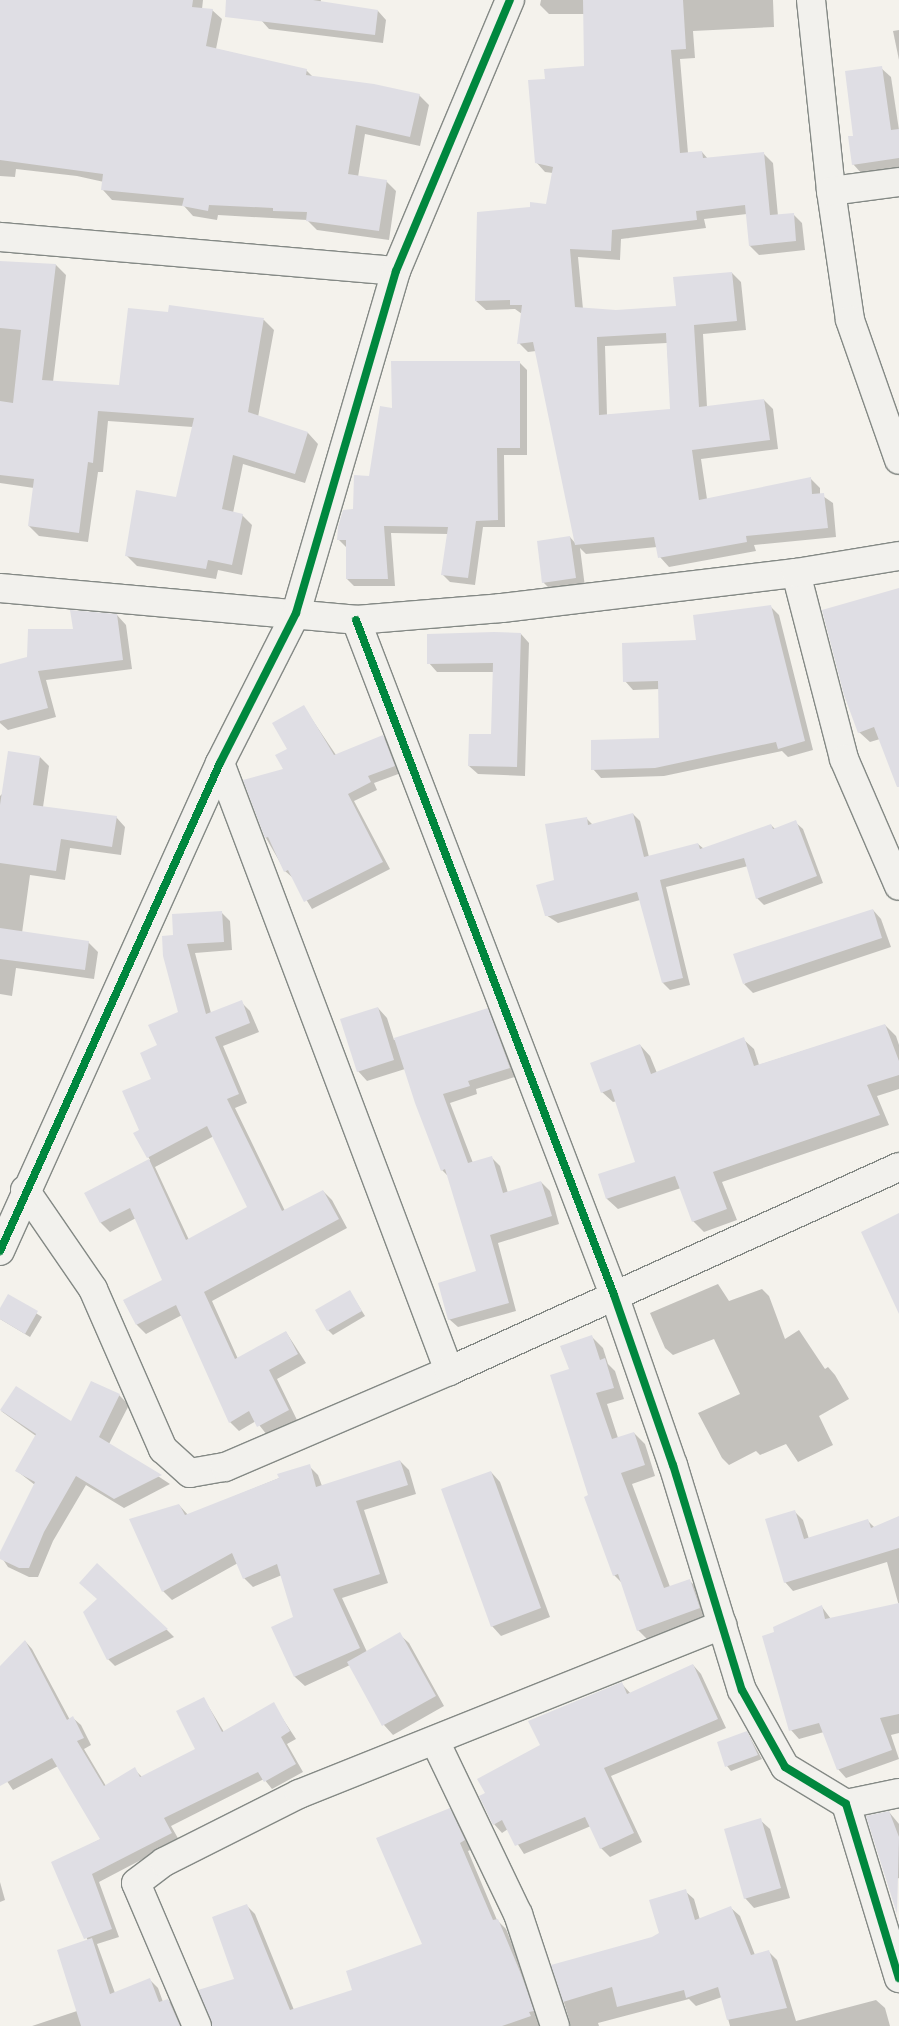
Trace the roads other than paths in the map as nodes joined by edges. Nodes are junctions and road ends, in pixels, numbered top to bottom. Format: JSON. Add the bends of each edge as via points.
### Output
{"nodes":[{"id":1,"x":510,"y":0,"type":"edge"},
{"id":2,"x":811,"y":0,"type":"edge"},
{"id":3,"x":899,"y":182,"type":"edge"},
{"id":4,"x":831,"y":191,"type":"junction"},
{"id":5,"x":0,"y":237,"type":"edge"},
{"id":6,"x":396,"y":271,"type":"junction"},
{"id":7,"x":899,"y":460,"type":"edge"},
{"id":8,"x":899,"y":556,"type":"edge"},
{"id":9,"x":796,"y":573,"type":"junction"},
{"id":10,"x":0,"y":588,"type":"edge"},
{"id":11,"x":296,"y":613,"type":"junction"},
{"id":12,"x":356,"y":620,"type":"junction"},
{"id":13,"x":220,"y":763,"type":"junction"},
{"id":14,"x":899,"y":886,"type":"edge"},
{"id":15,"x":899,"y":1167,"type":"edge"},
{"id":16,"x":26,"y":1190,"type":"junction"},
{"id":17,"x":0,"y":1251,"type":"edge"},
{"id":18,"x":614,"y":1295,"type":"junction"},
{"id":19,"x":449,"y":1371,"type":"junction"},
{"id":20,"x":722,"y":1625,"type":"junction"},
{"id":21,"x":435,"y":1741,"type":"junction"},
{"id":22,"x":899,"y":1793,"type":"edge"},
{"id":23,"x":846,"y":1804,"type":"junction"},
{"id":24,"x":899,"y":1978,"type":"edge"},
{"id":25,"x":197,"y":2026,"type":"edge"},
{"id":26,"x":555,"y":2026,"type":"edge"}],
"edges":[{"from":1,"to":6,"type":"street"},
{"from":2,"to":4,"type":"street"},
{"from":3,"to":4,"type":"street"},
{"from":4,"to":7,"type":"street","via":[[850,320]]},
{"from":5,"to":6,"type":"street"},
{"from":6,"to":11,"type":"street"},
{"from":8,"to":9,"type":"street"},
{"from":9,"to":12,"type":"street","via":[[502,608]]},
{"from":9,"to":14,"type":"street","via":[[844,759]]},
{"from":10,"to":11,"type":"street"},
{"from":11,"to":12,"type":"street"},
{"from":11,"to":13,"type":"street"},
{"from":12,"to":18,"type":"street"},
{"from":13,"to":16,"type":"street","via":[[191,833]]},
{"from":13,"to":19,"type":"street"},
{"from":15,"to":18,"type":"street"},
{"from":16,"to":17,"type":"street"},
{"from":16,"to":19,"type":"street","via":[[93,1289],[164,1449],[190,1473],[225,1467]]},
{"from":18,"to":19,"type":"street"},
{"from":18,"to":20,"type":"street","via":[[673,1465]]},
{"from":20,"to":21,"type":"street"},
{"from":20,"to":23,"type":"street","via":[[742,1690],[785,1767]]},
{"from":21,"to":25,"type":"street","via":[[298,1794],[164,1862],[136,1884]]},
{"from":21,"to":26,"type":"street","via":[[518,1914]]},
{"from":22,"to":23,"type":"street"},
{"from":23,"to":24,"type":"street"}]}
